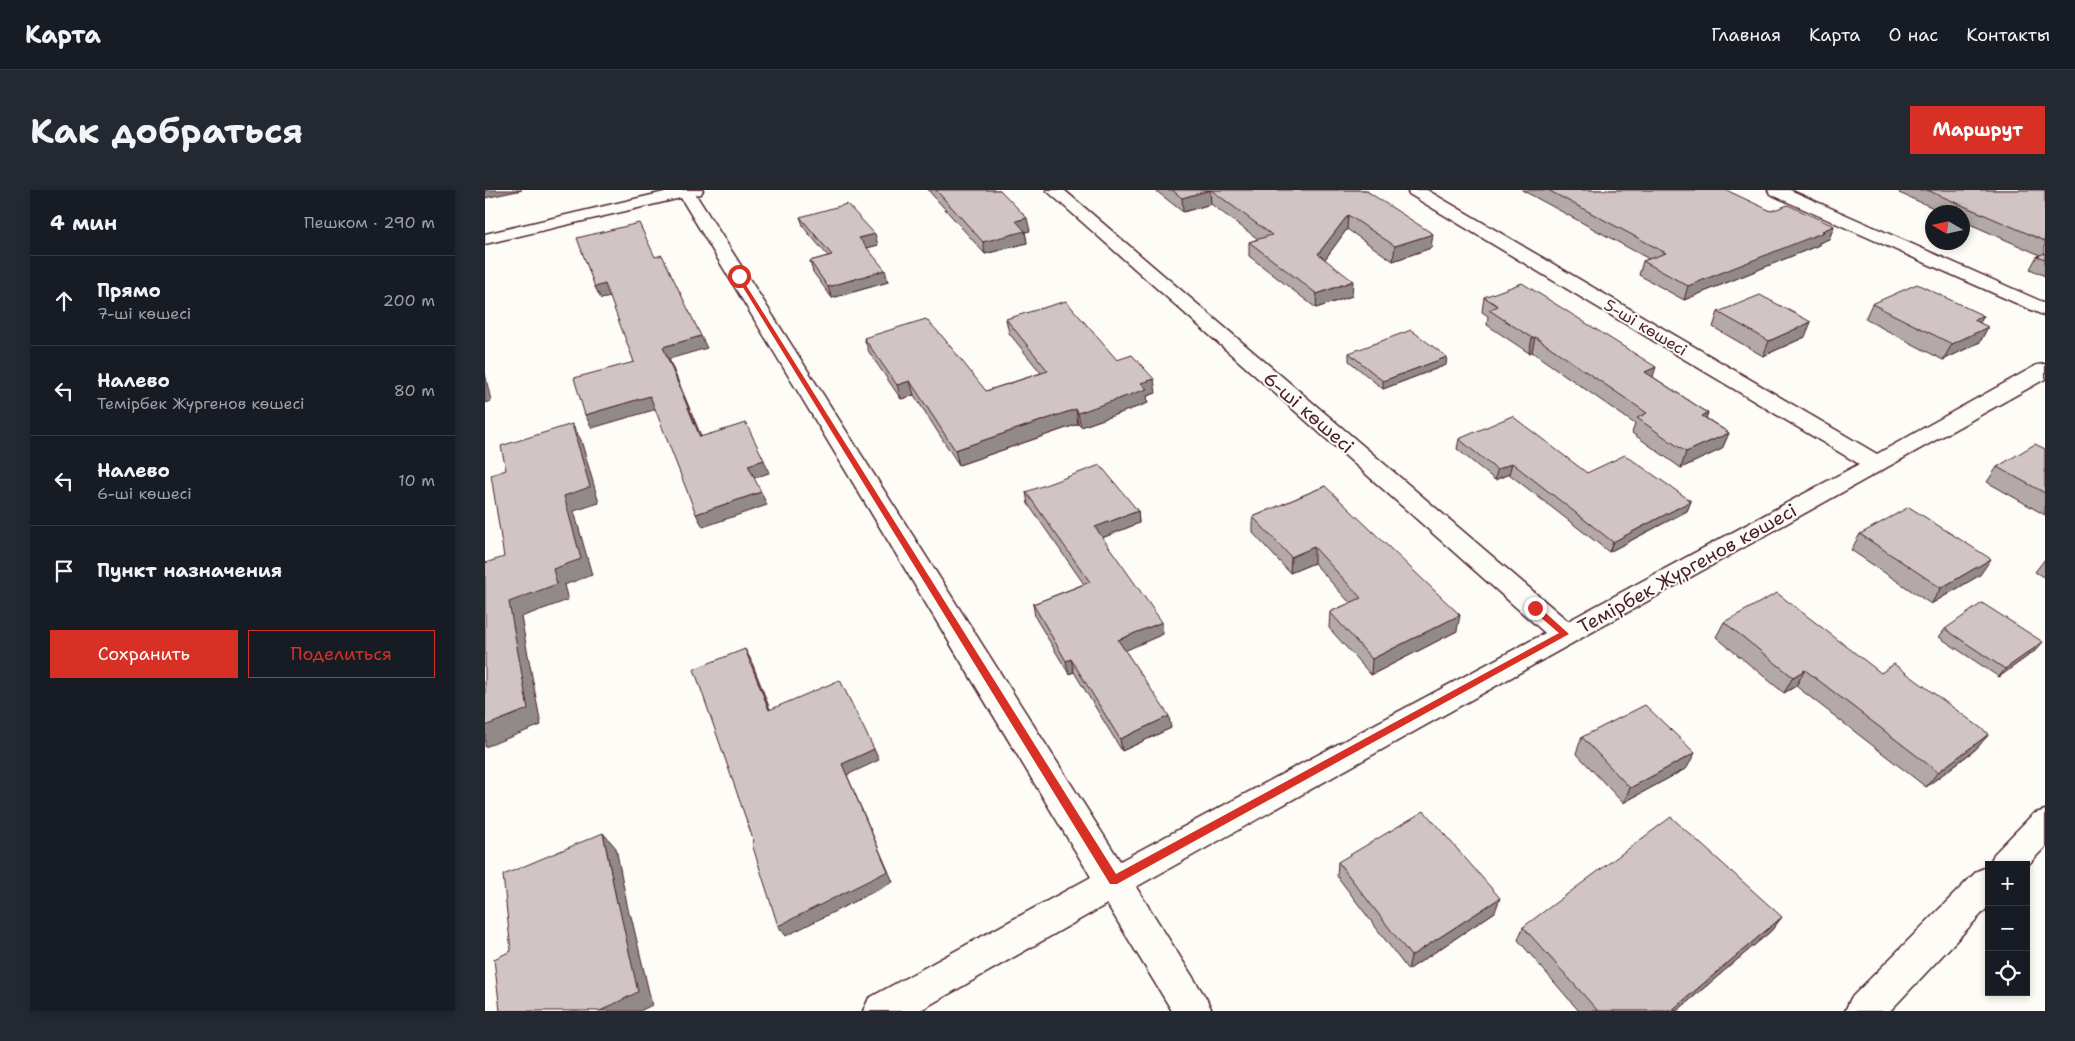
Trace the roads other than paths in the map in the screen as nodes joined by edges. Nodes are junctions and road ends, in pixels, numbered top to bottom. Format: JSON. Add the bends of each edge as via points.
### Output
{"nodes":[{"id":1,"x":1054,"y":190,"type":"edge"},
{"id":2,"x":1415,"y":190,"type":"edge"},
{"id":3,"x":1776,"y":190,"type":"edge"},
{"id":4,"x":689,"y":191,"type":"edge"},
{"id":5,"x":485,"y":239,"type":"edge"},
{"id":6,"x":2045,"y":310,"type":"edge"},
{"id":7,"x":2045,"y":370,"type":"edge"},
{"id":8,"x":1877,"y":464,"type":"junction"},
{"id":9,"x":1565,"y":634,"type":"junction"},
{"id":10,"x":2045,"y":824,"type":"edge"},
{"id":11,"x":2010,"y":861,"type":"edge"},
{"id":12,"x":1114,"y":880,"type":"junction"},
{"id":13,"x":1985,"y":886,"type":"edge"},
{"id":14,"x":882,"y":1011,"type":"edge"},
{"id":15,"x":1193,"y":1011,"type":"edge"},
{"id":16,"x":1864,"y":1011,"type":"edge"}],
"edges":[{"from":1,"to":9,"type":"street","name":"6-ші көшесі"},
{"from":2,"to":8,"type":"street","name":"5-ші көшесі"},
{"from":3,"to":6,"type":"street"},
{"from":4,"to":5,"type":"street"},
{"from":4,"to":12,"type":"street"},
{"from":7,"to":8,"type":"street","name":"Темірбек Жүргенов көшесі"},
{"from":8,"to":9,"type":"street","name":"Темірбек Жүргенов көшесі"},
{"from":9,"to":12,"type":"street","name":"Темірбек Жүргенов көшесі"},
{"from":10,"to":11,"type":"street"},
{"from":12,"to":14,"type":"street","name":"Темірбек Жүргенов көшесі"},
{"from":12,"to":15,"type":"street"},
{"from":13,"to":16,"type":"street"}]}
